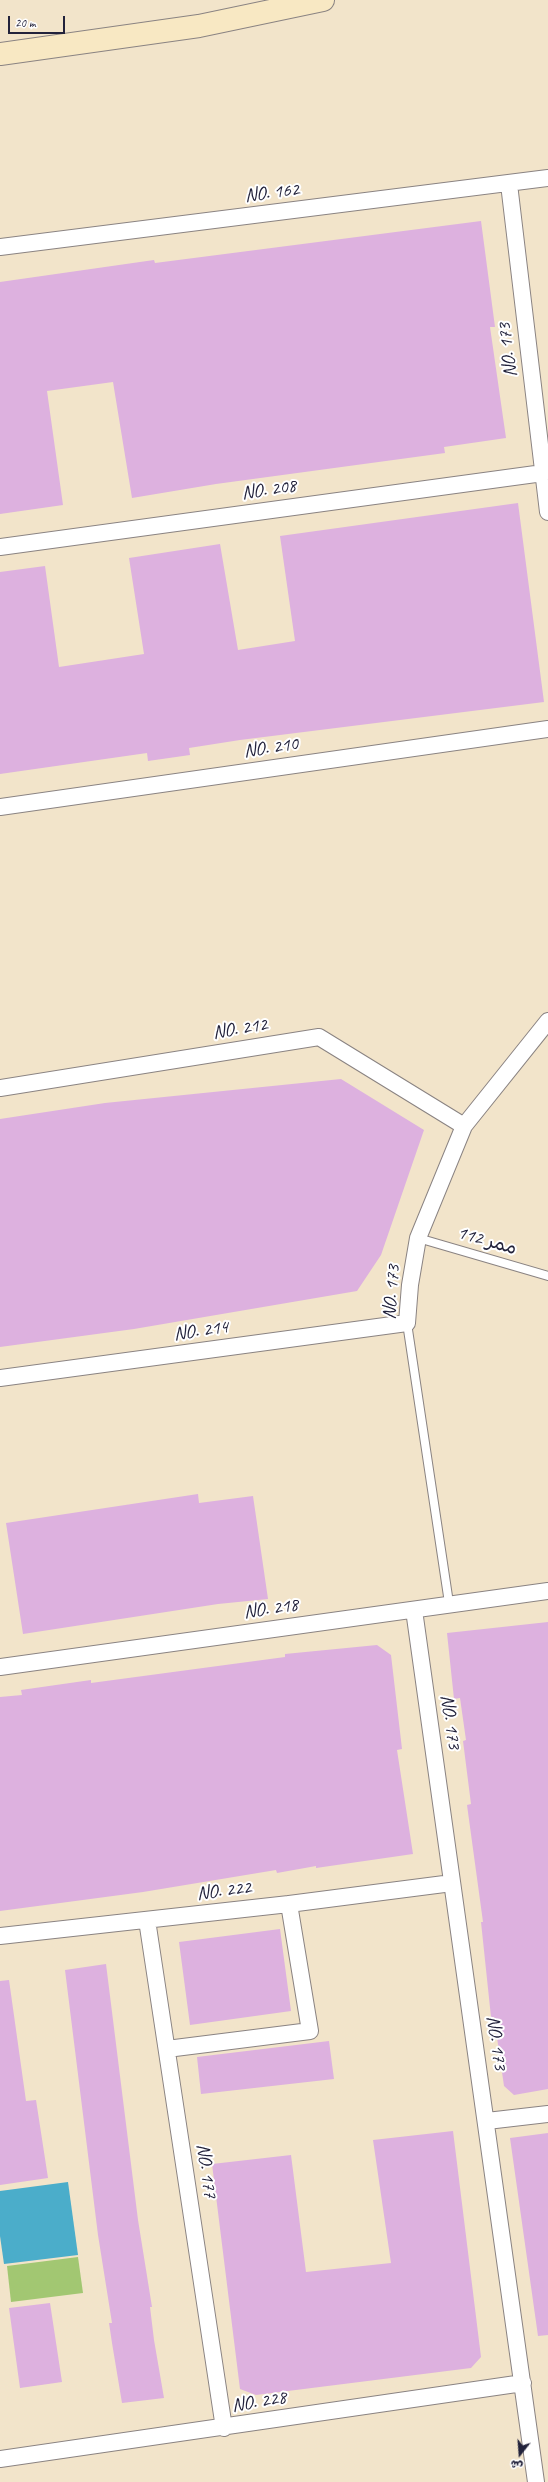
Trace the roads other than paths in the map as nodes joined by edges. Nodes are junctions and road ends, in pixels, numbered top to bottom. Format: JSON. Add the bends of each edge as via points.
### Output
{"nodes":[{"id":1,"x":323,"y":0,"type":"edge"},
{"id":2,"x":0,"y":54,"type":"edge"},
{"id":3,"x":548,"y":178,"type":"edge"},
{"id":4,"x":509,"y":184,"type":"junction"},
{"id":5,"x":0,"y":247,"type":"edge"},
{"id":6,"x":543,"y":473,"type":"junction"},
{"id":7,"x":548,"y":512,"type":"edge"},
{"id":8,"x":0,"y":547,"type":"edge"},
{"id":9,"x":548,"y":729,"type":"edge"},
{"id":10,"x":0,"y":807,"type":"edge"},
{"id":11,"x":548,"y":1021,"type":"edge"},
{"id":12,"x":0,"y":1088,"type":"edge"},
{"id":13,"x":464,"y":1126,"type":"junction"},
{"id":14,"x":418,"y":1238,"type":"junction"},
{"id":15,"x":548,"y":1276,"type":"edge"},
{"id":16,"x":408,"y":1324,"type":"junction"},
{"id":17,"x":0,"y":1378,"type":"edge"},
{"id":18,"x":548,"y":1590,"type":"edge"},
{"id":19,"x":449,"y":1603,"type":"junction"},
{"id":20,"x":414,"y":1610,"type":"junction"},
{"id":21,"x":0,"y":1667,"type":"edge"},
{"id":22,"x":452,"y":1883,"type":"junction"},
{"id":23,"x":289,"y":1904,"type":"junction"},
{"id":24,"x":147,"y":1920,"type":"junction"},
{"id":25,"x":0,"y":1936,"type":"edge"},
{"id":26,"x":167,"y":2049,"type":"junction"},
{"id":27,"x":548,"y":2114,"type":"edge"},
{"id":28,"x":487,"y":2121,"type":"junction"},
{"id":29,"x":523,"y":2383,"type":"junction"},
{"id":30,"x":224,"y":2428,"type":"junction"},
{"id":31,"x":0,"y":2459,"type":"edge"},
{"id":32,"x":536,"y":2482,"type":"edge"}],
"edges":[{"from":1,"to":2,"type":"main road","via":[[199,26]]},
{"from":3,"to":4,"type":"street","name":"NO. 162"},
{"from":4,"to":5,"type":"street","name":"NO. 162"},
{"from":4,"to":6,"type":"street","name":"NO. 173"},
{"from":6,"to":7,"type":"street","name":"NO. 173"},
{"from":6,"to":8,"type":"street","name":"NO. 208"},
{"from":9,"to":10,"type":"street","name":"NO. 210"},
{"from":11,"to":13,"type":"street","name":"NO. 173"},
{"from":12,"to":13,"type":"street","name":"NO. 212","via":[[319,1037]]},
{"from":13,"to":14,"type":"street","name":"NO. 173"},
{"from":14,"to":15,"type":"lane","name":"ممر 112"},
{"from":14,"to":16,"type":"street","name":"NO. 173","via":[[410,1284]]},
{"from":16,"to":17,"type":"street","name":"NO. 214"},
{"from":16,"to":19,"type":"lane","name":"NO. 173"},
{"from":18,"to":19,"type":"street","name":"NO. 218"},
{"from":19,"to":20,"type":"street","name":"NO. 218"},
{"from":20,"to":21,"type":"street","name":"NO. 218"},
{"from":20,"to":22,"type":"street","name":"NO. 173"},
{"from":22,"to":23,"type":"street","name":"NO. 222"},
{"from":22,"to":28,"type":"street","name":"NO. 173"},
{"from":23,"to":24,"type":"street","name":"NO. 222"},
{"from":23,"to":26,"type":"street","via":[[310,2031]]},
{"from":24,"to":25,"type":"street","name":"NO. 222"},
{"from":24,"to":26,"type":"street","name":"NO. 177"},
{"from":26,"to":30,"type":"street","name":"NO. 177"},
{"from":27,"to":28,"type":"street"},
{"from":28,"to":29,"type":"street","name":"NO. 173"},
{"from":29,"to":30,"type":"street","name":"NO. 228"},
{"from":29,"to":32,"type":"street","name":"NO. 173"},
{"from":30,"to":31,"type":"street","name":"NO. 228"}]}
